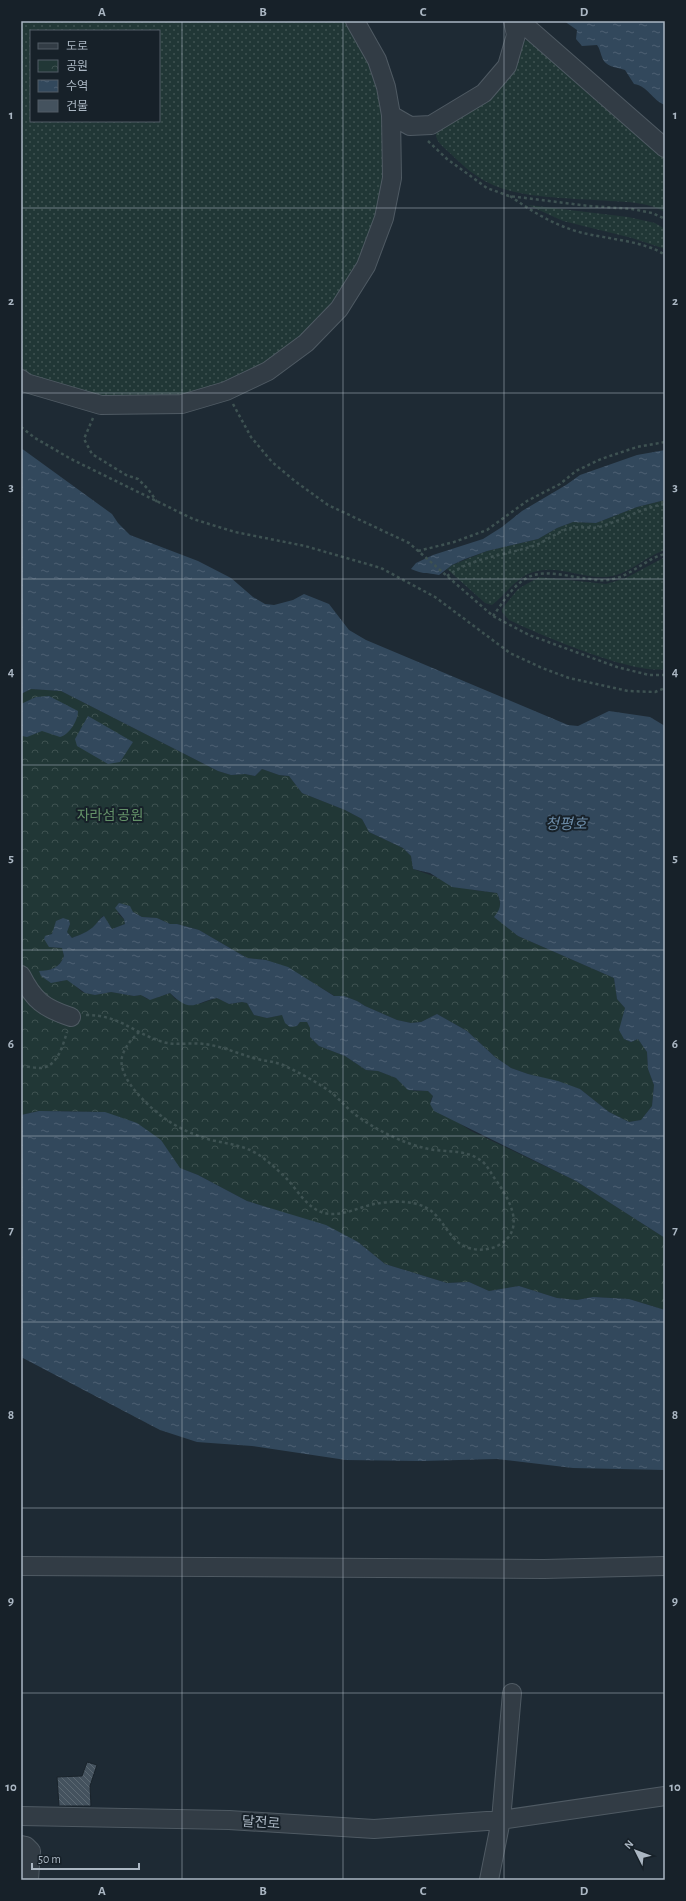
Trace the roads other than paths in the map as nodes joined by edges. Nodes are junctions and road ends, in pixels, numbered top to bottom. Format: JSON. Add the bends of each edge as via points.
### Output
{"nodes":[{"id":1,"x":355,"y":21,"type":"edge"},
{"id":2,"x":513,"y":21,"type":"edge"},
{"id":3,"x":520,"y":21,"type":"edge"},
{"id":4,"x":391,"y":115,"type":"junction"},
{"id":5,"x":665,"y":148,"type":"edge"},
{"id":6,"x":21,"y":379,"type":"edge"},
{"id":7,"x":21,"y":975,"type":"edge"},
{"id":8,"x":71,"y":1017,"type":"road end"},
{"id":9,"x":21,"y":1566,"type":"edge"},
{"id":10,"x":665,"y":1566,"type":"edge"},
{"id":11,"x":512,"y":1693,"type":"dead end"},
{"id":12,"x":665,"y":1796,"type":"edge"},
{"id":13,"x":21,"y":1816,"type":"edge"},
{"id":14,"x":501,"y":1820,"type":"junction"},
{"id":15,"x":21,"y":1845,"type":"edge"},
{"id":16,"x":29,"y":1880,"type":"edge"},
{"id":17,"x":489,"y":1880,"type":"edge"}],
"edges":[{"from":1,"to":4,"type":"street","via":[[377,60],[386,87]]},
{"from":2,"to":4,"type":"street","via":[[516,35],[507,66],[484,93],[431,126],[410,126]]},
{"from":3,"to":5,"type":"street"},
{"from":4,"to":6,"type":"street","via":[[392,178],[384,218],[366,266],[339,309],[306,343],[268,371],[226,391],[182,404],[100,405],[26,383]]},
{"from":7,"to":8,"type":"street","via":[[37,1000],[51,1011]]},
{"from":9,"to":10,"type":"street","via":[[544,1569]]},
{"from":11,"to":14,"type":"street"},
{"from":12,"to":14,"type":"street","name":"달전로"},
{"from":13,"to":14,"type":"street","name":"달전로","via":[[229,1820],[374,1829]]},
{"from":14,"to":17,"type":"street"},
{"from":15,"to":16,"type":"street","via":[[31,1851]]}]}
